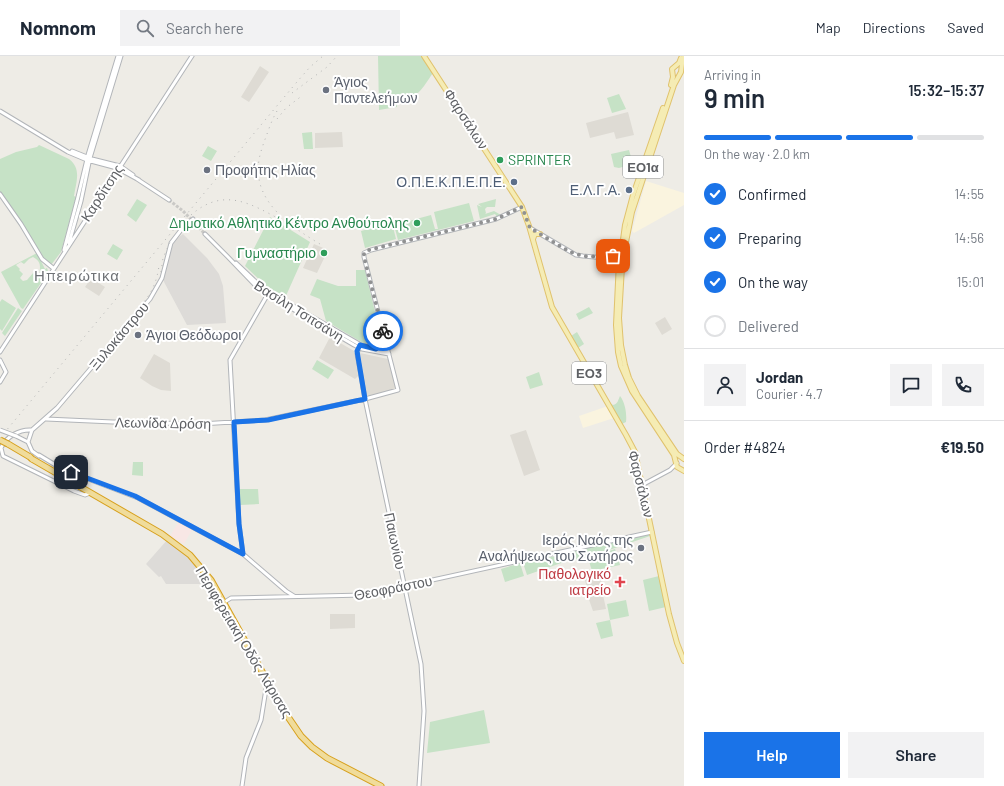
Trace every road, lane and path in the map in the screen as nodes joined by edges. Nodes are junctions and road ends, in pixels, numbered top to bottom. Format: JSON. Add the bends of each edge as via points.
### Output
{"nodes":[{"id":1,"x":119,"y":56,"type":"edge"},
{"id":2,"x":192,"y":56,"type":"edge"},
{"id":3,"x":426,"y":56,"type":"edge"},
{"id":4,"x":683,"y":57,"type":"edge"},
{"id":5,"x":676,"y":65,"type":"junction"},
{"id":6,"x":682,"y":69,"type":"junction"},
{"id":7,"x":673,"y":74,"type":"junction"},
{"id":8,"x":679,"y":75,"type":"junction"},
{"id":9,"x":0,"y":111,"type":"edge"},
{"id":10,"x":88,"y":159,"type":"junction"},
{"id":11,"x":119,"y":167,"type":"junction"},
{"id":12,"x":0,"y":194,"type":"edge"},
{"id":13,"x":169,"y":200,"type":"tunnel mouth"},
{"id":14,"x":522,"y":207,"type":"junction"},
{"id":15,"x":192,"y":219,"type":"dead end"},
{"id":16,"x":530,"y":228,"type":"junction"},
{"id":17,"x":205,"y":234,"type":"tunnel mouth"},
{"id":18,"x":540,"y":234,"type":"junction"},
{"id":19,"x":533,"y":239,"type":"junction"},
{"id":20,"x":68,"y":246,"type":"junction"},
{"id":21,"x":618,"y":252,"type":"junction"},
{"id":22,"x":626,"y":252,"type":"junction"},
{"id":23,"x":63,"y":254,"type":"junction"},
{"id":24,"x":606,"y":257,"type":"junction"},
{"id":25,"x":618,"y":260,"type":"junction"},
{"id":26,"x":624,"y":262,"type":"junction"},
{"id":27,"x":54,"y":268,"type":"junction"},
{"id":28,"x":268,"y":293,"type":"junction"},
{"id":29,"x":14,"y":330,"type":"junction"},
{"id":30,"x":385,"y":340,"type":"junction"},
{"id":31,"x":359,"y":346,"type":"junction"},
{"id":32,"x":0,"y":348,"type":"edge"},
{"id":33,"x":376,"y":349,"type":"junction"},
{"id":34,"x":0,"y":352,"type":"edge"},
{"id":35,"x":388,"y":352,"type":"junction"},
{"id":36,"x":1,"y":363,"type":"edge"},
{"id":37,"x":0,"y":382,"type":"edge"},
{"id":38,"x":365,"y":399,"type":"junction"},
{"id":39,"x":46,"y":419,"type":"junction"},
{"id":40,"x":234,"y":422,"type":"junction"},
{"id":41,"x":0,"y":430,"type":"edge"},
{"id":42,"x":32,"y":430,"type":"junction"},
{"id":43,"x":30,"y":436,"type":"junction"},
{"id":44,"x":22,"y":439,"type":"junction"},
{"id":45,"x":0,"y":440,"type":"edge"},
{"id":46,"x":28,"y":442,"type":"junction"},
{"id":47,"x":33,"y":452,"type":"junction"},
{"id":48,"x":31,"y":458,"type":"junction"},
{"id":49,"x":684,"y":459,"type":"edge"},
{"id":50,"x":677,"y":463,"type":"junction"},
{"id":51,"x":28,"y":468,"type":"junction"},
{"id":52,"x":670,"y":470,"type":"junction"},
{"id":53,"x":682,"y":470,"type":"edge"},
{"id":54,"x":642,"y":485,"type":"junction"},
{"id":55,"x":90,"y":493,"type":"junction"},
{"id":56,"x":652,"y":532,"type":"junction"},
{"id":57,"x":243,"y":554,"type":"junction"},
{"id":58,"x":405,"y":586,"type":"junction"},
{"id":59,"x":295,"y":596,"type":"junction"},
{"id":60,"x":224,"y":603,"type":"junction"},
{"id":61,"x":684,"y":661,"type":"edge"},
{"id":62,"x":269,"y":684,"type":"junction"},
{"id":63,"x":242,"y":786,"type":"edge"},
{"id":64,"x":381,"y":786,"type":"edge"},
{"id":65,"x":419,"y":786,"type":"edge"}],
"edges":[{"from":1,"to":10,"type":"street"},
{"from":2,"to":11,"type":"street","name":"Καρδίτσης"},
{"from":3,"to":14,"type":"main road","name":"Φαρσάλων","number":"ΕΟ3"},
{"from":4,"to":5,"type":"main road","number":"ΕΟ1α"},
{"from":4,"to":6,"type":"main road","number":"ΕΟ1α"},
{"from":5,"to":6,"type":"main road"},
{"from":5,"to":7,"type":"main road","number":"ΕΟ1α","via":[[672,69]]},
{"from":6,"to":8,"type":"main road","number":"ΕΟ1α"},
{"from":7,"to":8,"type":"main road"},
{"from":7,"to":21,"type":"main road","number":"ΕΟ1α","via":[[673,81],[633,195],[622,245]]},
{"from":8,"to":22,"type":"main road","number":"ΕΟ1α","via":[[635,200],[627,233]]},
{"from":9,"to":10,"type":"street","via":[[65,149]]},
{"from":10,"to":11,"type":"street"},
{"from":10,"to":20,"type":"street","via":[[81,201]]},
{"from":10,"to":23,"type":"street"},
{"from":11,"to":13,"type":"street"},
{"from":11,"to":20,"type":"street","name":"Καρδίτσης"},
{"from":12,"to":27,"type":"street","via":[[42,259]]},
{"from":14,"to":16,"type":"main road","name":"Φαρσάλων","number":"ΕΟ3"},
{"from":14,"to":30,"type":"street","via":[[496,219],[364,253]]},
{"from":15,"to":39,"type":"street","name":"Ξυλοκάστρου","via":[[172,243],[162,278],[150,299]]},
{"from":16,"to":18,"type":"street"},
{"from":16,"to":19,"type":"main road","name":"Φαρσάλων","number":"ΕΟ3"},
{"from":17,"to":28,"type":"street","name":"Βασίλη Τσιτσάνη","via":[[254,284]]},
{"from":18,"to":19,"type":"main road","via":[[535,234]]},
{"from":18,"to":24,"type":"street","via":[[576,255]]},
{"from":19,"to":54,"type":"main road","name":"Φαρσάλων","number":"ΕΟ3","via":[[552,307],[630,443]]},
{"from":20,"to":23,"type":"street","name":"Καρδίτσης"},
{"from":21,"to":22,"type":"main road"},
{"from":21,"to":24,"type":"street"},
{"from":21,"to":25,"type":"main road","number":"ΕΟ1α"},
{"from":22,"to":26,"type":"main road","number":"ΕΟ1α"},
{"from":23,"to":27,"type":"street","name":"Καρδίτσης"},
{"from":24,"to":25,"type":"street"},
{"from":25,"to":26,"type":"main road"},
{"from":25,"to":50,"type":"main road","number":"ΕΟ1α","via":[[616,324],[621,366],[635,398],[673,452]]},
{"from":26,"to":49,"type":"main road","number":"ΕΟ1α","via":[[619,315],[622,352],[629,378],[677,454]]},
{"from":27,"to":29,"type":"street","name":"Καρδίτσης"},
{"from":28,"to":31,"type":"street","name":"Βασίλη Τσιτσάνη"},
{"from":28,"to":40,"type":"street","via":[[230,359]]},
{"from":29,"to":32,"type":"street","name":"Καρδίτσης"},
{"from":29,"to":34,"type":"street","name":"Καρδίτσης"},
{"from":30,"to":33,"type":"street"},
{"from":30,"to":35,"type":"street"},
{"from":31,"to":33,"type":"street","name":"Βασίλη Τσιτσάνη"},
{"from":31,"to":35,"type":"street","name":"Βασίλη Τσιτσάνη"},
{"from":31,"to":38,"type":"street","name":"Παιωνίου","via":[[357,354]]},
{"from":33,"to":35,"type":"street","name":"Βασίλη Τσιτσάνη"},
{"from":35,"to":38,"type":"street","name":"Λεωνίδα Δρόση","via":[[398,390]]},
{"from":36,"to":37,"type":"street","via":[[6,372]]},
{"from":38,"to":40,"type":"street","name":"Λεωνίδα Δρόση","via":[[268,420]]},
{"from":38,"to":58,"type":"street","name":"Παιωνίου"},
{"from":39,"to":40,"type":"street","name":"Λεωνίδα Δρόση","via":[[201,424]]},
{"from":39,"to":42,"type":"street","name":"Ξυλοκάστρου"},
{"from":40,"to":57,"type":"street"},
{"from":41,"to":44,"type":"street","bridge":true},
{"from":42,"to":43,"type":"street"},
{"from":42,"to":51,"type":"street","via":[[14,434],[4,443],[1,450],[4,457]]},
{"from":43,"to":44,"type":"street"},
{"from":43,"to":46,"type":"street"},
{"from":44,"to":46,"type":"street"},
{"from":45,"to":48,"type":"highway","name":"Περιφερειακή Οδός Λάρισας","bridge":true},
{"from":46,"to":47,"type":"street"},
{"from":47,"to":48,"type":"street"},
{"from":47,"to":57,"type":"street","via":[[60,468],[135,496]]},
{"from":48,"to":51,"type":"street"},
{"from":48,"to":55,"type":"highway","name":"Περιφερειακή Οδός Λάρισας"},
{"from":49,"to":50,"type":"main road","number":"ΕΟ1α"},
{"from":50,"to":52,"type":"street"},
{"from":50,"to":53,"type":"main road","number":"ΕΟ1α"},
{"from":51,"to":55,"type":"street","via":[[82,494]]},
{"from":52,"to":53,"type":"street"},
{"from":52,"to":54,"type":"street"},
{"from":54,"to":56,"type":"main road","name":"Φαρσάλων","number":"ΕΟ3"},
{"from":55,"to":60,"type":"highway","name":"Περιφερειακή Οδός Λάρισας","via":[[158,532],[187,552],[196,560]]},
{"from":56,"to":58,"type":"street","name":"Θεοφράστου"},
{"from":56,"to":61,"type":"main road","name":"Φαρσάλων","number":"ΕΟ3","via":[[669,614]]},
{"from":57,"to":59,"type":"street"},
{"from":58,"to":59,"type":"street","name":"Θεοφράστου","via":[[359,596]]},
{"from":58,"to":65,"type":"street","name":"Παιωνίου","via":[[423,680],[424,722]]},
{"from":59,"to":60,"type":"street","name":"Θεοφράστου","via":[[231,598]]},
{"from":60,"to":62,"type":"highway","name":"Περιφερειακή Οδός Λάρισας"},
{"from":62,"to":63,"type":"street","via":[[266,688],[261,720],[246,758]]},
{"from":62,"to":64,"type":"highway","name":"Περιφερειακή Οδός Λάρισας","via":[[294,726],[312,746],[334,763]]}]}
